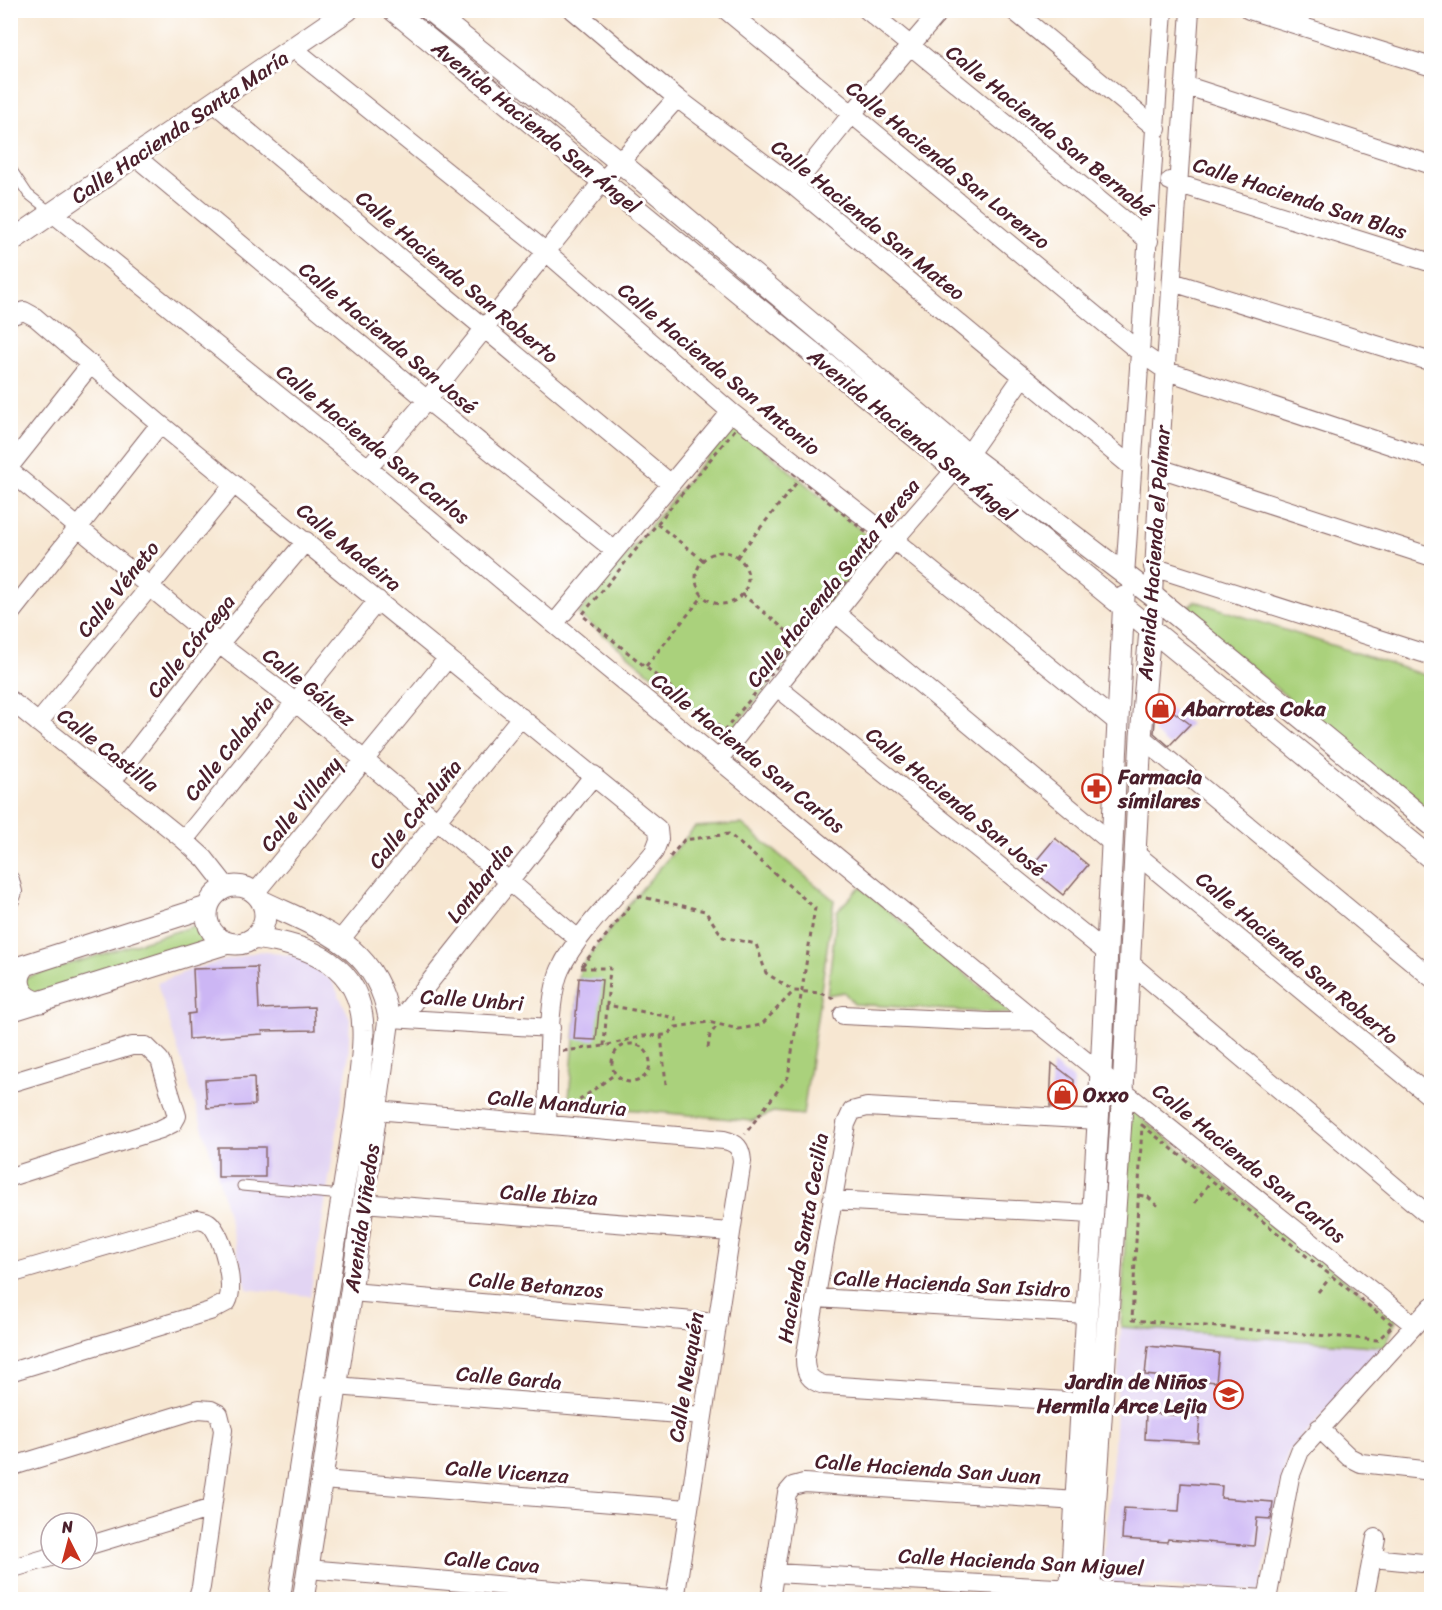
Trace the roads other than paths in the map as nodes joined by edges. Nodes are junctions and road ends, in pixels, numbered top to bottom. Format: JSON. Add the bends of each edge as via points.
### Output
{"nodes":[{"id":1,"x":348,"y":10,"type":"edge"},
{"id":2,"x":393,"y":10,"type":"edge"},
{"id":3,"x":429,"y":10,"type":"edge"},
{"id":4,"x":573,"y":10,"type":"edge"},
{"id":5,"x":726,"y":10,"type":"edge"},
{"id":6,"x":867,"y":10,"type":"edge"},
{"id":7,"x":941,"y":10,"type":"edge"},
{"id":8,"x":1013,"y":10,"type":"edge"},
{"id":9,"x":1162,"y":10,"type":"edge"},
{"id":10,"x":1190,"y":10,"type":"edge"},
{"id":11,"x":1249,"y":10,"type":"edge"},
{"id":12,"x":911,"y":46,"type":"junction"},
{"id":13,"x":294,"y":49,"type":"junction"},
{"id":14,"x":1431,"y":67,"type":"edge"},
{"id":15,"x":1184,"y":85,"type":"junction"},
{"id":16,"x":677,"y":98,"type":"junction"},
{"id":17,"x":214,"y":103,"type":"junction"},
{"id":18,"x":851,"y":115,"type":"junction"},
{"id":19,"x":1156,"y":129,"type":"junction"},
{"id":20,"x":136,"y":157,"type":"junction"},
{"id":21,"x":621,"y":163,"type":"junction"},
{"id":22,"x":1431,"y":165,"type":"edge"},
{"id":23,"x":10,"y":167,"type":"edge"},
{"id":24,"x":1154,"y":178,"type":"junction"},
{"id":25,"x":603,"y":181,"type":"junction"},
{"id":26,"x":1179,"y":183,"type":"junction"},
{"id":27,"x":794,"y":186,"type":"junction"},
{"id":28,"x":54,"y":214,"type":"junction"},
{"id":29,"x":10,"y":242,"type":"edge"},
{"id":30,"x":1149,"y":242,"type":"junction"},
{"id":31,"x":545,"y":251,"type":"junction"},
{"id":32,"x":1431,"y":263,"type":"edge"},
{"id":33,"x":1172,"y":282,"type":"junction"},
{"id":34,"x":12,"y":315,"type":"edge"},
{"id":35,"x":484,"y":329,"type":"junction"},
{"id":36,"x":1142,"y":354,"type":"junction"},
{"id":37,"x":1431,"y":362,"type":"edge"},
{"id":38,"x":91,"y":364,"type":"junction"},
{"id":39,"x":1167,"y":371,"type":"junction"},
{"id":40,"x":1023,"y":376,"type":"junction"},
{"id":41,"x":427,"y":400,"type":"junction"},
{"id":42,"x":731,"y":412,"type":"junction"},
{"id":43,"x":160,"y":424,"type":"junction"},
{"id":44,"x":1431,"y":459,"type":"edge"},
{"id":45,"x":961,"y":463,"type":"junction"},
{"id":46,"x":10,"y":466,"type":"edge"},
{"id":47,"x":368,"y":468,"type":"junction"},
{"id":48,"x":1133,"y":468,"type":"junction"},
{"id":49,"x":1159,"y":468,"type":"junction"},
{"id":50,"x":10,"y":471,"type":"edge"},
{"id":51,"x":234,"y":484,"type":"junction"},
{"id":52,"x":671,"y":484,"type":"junction"},
{"id":53,"x":80,"y":526,"type":"junction"},
{"id":54,"x":894,"y":540,"type":"junction"},
{"id":55,"x":306,"y":541,"type":"junction"},
{"id":56,"x":614,"y":550,"type":"junction"},
{"id":57,"x":1431,"y":557,"type":"edge"},
{"id":58,"x":1153,"y":567,"type":"junction"},
{"id":59,"x":1125,"y":576,"type":"junction"},
{"id":60,"x":149,"y":585,"type":"junction"},
{"id":61,"x":1153,"y":596,"type":"junction"},
{"id":62,"x":378,"y":600,"type":"junction"},
{"id":63,"x":1124,"y":608,"type":"junction"},
{"id":64,"x":10,"y":614,"type":"edge"},
{"id":65,"x":837,"y":614,"type":"junction"},
{"id":66,"x":554,"y":624,"type":"junction"},
{"id":67,"x":1150,"y":630,"type":"junction"},
{"id":68,"x":219,"y":644,"type":"junction"},
{"id":69,"x":1431,"y":657,"type":"edge"},
{"id":70,"x":448,"y":658,"type":"junction"},
{"id":71,"x":777,"y":687,"type":"junction"},
{"id":72,"x":10,"y":700,"type":"edge"},
{"id":73,"x":295,"y":702,"type":"junction"},
{"id":74,"x":521,"y":717,"type":"junction"},
{"id":75,"x":1117,"y":722,"type":"junction"},
{"id":76,"x":38,"y":723,"type":"junction"},
{"id":77,"x":1141,"y":737,"type":"junction"},
{"id":78,"x":719,"y":759,"type":"junction"},
{"id":79,"x":365,"y":762,"type":"junction"},
{"id":80,"x":594,"y":775,"type":"junction"},
{"id":81,"x":113,"y":780,"type":"junction"},
{"id":82,"x":438,"y":823,"type":"junction"},
{"id":83,"x":1431,"y":825,"type":"edge"},
{"id":84,"x":184,"y":840,"type":"junction"},
{"id":85,"x":1112,"y":843,"type":"junction"},
{"id":86,"x":1135,"y":853,"type":"junction"},
{"id":87,"x":1431,"y":859,"type":"edge"},
{"id":88,"x":10,"y":880,"type":"edge"},
{"id":89,"x":509,"y":881,"type":"junction"},
{"id":90,"x":227,"y":887,"type":"junction"},
{"id":91,"x":259,"y":897,"type":"junction"},
{"id":92,"x":10,"y":900,"type":"edge"},
{"id":93,"x":207,"y":907,"type":"junction"},
{"id":94,"x":254,"y":938,"type":"junction"},
{"id":95,"x":341,"y":939,"type":"junction"},
{"id":96,"x":578,"y":939,"type":"junction"},
{"id":97,"x":228,"y":943,"type":"junction"},
{"id":98,"x":1106,"y":952,"type":"junction"},
{"id":99,"x":1131,"y":964,"type":"junction"},
{"id":100,"x":18,"y":967,"type":"edge"},
{"id":101,"x":1431,"y":978,"type":"edge"},
{"id":102,"x":42,"y":1002,"type":"junction"},
{"id":103,"x":10,"y":1011,"type":"edge"},
{"id":104,"x":843,"y":1015,"type":"road end"},
{"id":105,"x":395,"y":1018,"type":"junction"},
{"id":106,"x":1036,"y":1021,"type":"junction"},
{"id":107,"x":551,"y":1028,"type":"junction"},
{"id":108,"x":1101,"y":1072,"type":"junction"},
{"id":109,"x":10,"y":1083,"type":"edge"},
{"id":110,"x":1123,"y":1090,"type":"junction"},
{"id":111,"x":1431,"y":1098,"type":"edge"},
{"id":112,"x":356,"y":1109,"type":"junction"},
{"id":113,"x":377,"y":1111,"type":"junction"},
{"id":114,"x":1098,"y":1120,"type":"junction"},
{"id":115,"x":547,"y":1125,"type":"junction"},
{"id":116,"x":739,"y":1153,"type":"joint"},
{"id":117,"x":10,"y":1177,"type":"edge"},
{"id":118,"x":242,"y":1186,"type":"dead end"},
{"id":119,"x":342,"y":1195,"type":"junction"},
{"id":120,"x":832,"y":1200,"type":"junction"},
{"id":121,"x":363,"y":1203,"type":"junction"},
{"id":122,"x":1092,"y":1214,"type":"junction"},
{"id":123,"x":1431,"y":1218,"type":"edge"},
{"id":124,"x":730,"y":1232,"type":"junction"},
{"id":125,"x":10,"y":1274,"type":"edge"},
{"id":126,"x":351,"y":1292,"type":"junction"},
{"id":127,"x":816,"y":1298,"type":"junction"},
{"id":128,"x":1431,"y":1306,"type":"edge"},
{"id":129,"x":1086,"y":1314,"type":"junction"},
{"id":130,"x":718,"y":1323,"type":"junction"},
{"id":131,"x":1414,"y":1325,"type":"junction"},
{"id":132,"x":10,"y":1372,"type":"edge"},
{"id":133,"x":336,"y":1386,"type":"junction"},
{"id":134,"x":312,"y":1387,"type":"junction"},
{"id":135,"x":1081,"y":1401,"type":"junction"},
{"id":136,"x":703,"y":1416,"type":"junction"},
{"id":137,"x":1319,"y":1428,"type":"junction"},
{"id":138,"x":10,"y":1467,"type":"edge"},
{"id":139,"x":1431,"y":1471,"type":"edge"},
{"id":140,"x":322,"y":1480,"type":"junction"},
{"id":141,"x":1077,"y":1501,"type":"junction"},
{"id":142,"x":212,"y":1508,"type":"junction"},
{"id":143,"x":688,"y":1509,"type":"junction"},
{"id":144,"x":1376,"y":1538,"type":"dead end"},
{"id":145,"x":99,"y":1542,"type":"edge"},
{"id":146,"x":1373,"y":1558,"type":"junction"},
{"id":147,"x":39,"y":1561,"type":"edge"},
{"id":148,"x":1431,"y":1564,"type":"edge"},
{"id":149,"x":10,"y":1569,"type":"edge"},
{"id":150,"x":308,"y":1569,"type":"junction"},
{"id":151,"x":774,"y":1573,"type":"junction"},
{"id":152,"x":1080,"y":1593,"type":"edge"},
{"id":153,"x":196,"y":1599,"type":"edge"},
{"id":154,"x":279,"y":1599,"type":"edge"},
{"id":155,"x":303,"y":1599,"type":"edge"},
{"id":156,"x":674,"y":1599,"type":"edge"},
{"id":157,"x":770,"y":1599,"type":"edge"},
{"id":158,"x":1267,"y":1599,"type":"edge"},
{"id":159,"x":1364,"y":1599,"type":"edge"}],
"edges":[{"from":1,"to":13,"type":"street","name":"Calle Hacienda Santa María"},
{"from":2,"to":25,"type":"street","name":"Avenida Hacienda San Ángel"},
{"from":3,"to":21,"type":"street","name":"Avenida Hacienda San Ángel"},
{"from":4,"to":16,"type":"street","name":"Calle Hacienda San Mateo"},
{"from":5,"to":18,"type":"street","name":"Calle Hacienda San Lorenzo"},
{"from":6,"to":12,"type":"street","name":"Calle Hacienda San Bernabé"},
{"from":7,"to":12,"type":"street"},
{"from":8,"to":19,"type":"street"},
{"from":9,"to":19,"type":"street","name":"Avenida Hacienda el Palmar"},
{"from":10,"to":15,"type":"street","name":"Avenida Hacienda el Palmar"},
{"from":11,"to":14,"type":"street"},
{"from":12,"to":18,"type":"street"},
{"from":12,"to":30,"type":"street","name":"Calle Hacienda San Bernabé"},
{"from":13,"to":17,"type":"street","name":"Calle Hacienda Santa María"},
{"from":13,"to":31,"type":"street","name":"Calle Hacienda San Antonio"},
{"from":15,"to":22,"type":"street"},
{"from":15,"to":26,"type":"street","name":"Avenida Hacienda el Palmar"},
{"from":16,"to":21,"type":"street"},
{"from":16,"to":27,"type":"street","name":"Calle Hacienda San Mateo"},
{"from":17,"to":20,"type":"street","name":"Calle Hacienda Santa María"},
{"from":17,"to":35,"type":"street","name":"Calle Hacienda San Roberto"},
{"from":18,"to":27,"type":"street"},
{"from":18,"to":36,"type":"street","name":"Calle Hacienda San Lorenzo"},
{"from":19,"to":24,"type":"street","name":"Avenida Hacienda el Palmar"},
{"from":20,"to":28,"type":"street","name":"Calle Hacienda Santa María"},
{"from":20,"to":41,"type":"street","name":"Calle Hacienda San José"},
{"from":21,"to":25,"type":"street"},
{"from":21,"to":45,"type":"street","name":"Avenida Hacienda San Ángel"},
{"from":23,"to":28,"type":"lane","via":[[39,206]]},
{"from":24,"to":26,"type":"street","name":"Calle Hacienda San Blas"},
{"from":24,"to":30,"type":"street","name":"Avenida Hacienda el Palmar"},
{"from":25,"to":31,"type":"street"},
{"from":25,"to":45,"type":"street","name":"Avenida Hacienda San Ángel"},
{"from":26,"to":32,"type":"street","name":"Calle Hacienda San Blas"},
{"from":26,"to":33,"type":"street","name":"Avenida Hacienda el Palmar"},
{"from":27,"to":40,"type":"street","name":"Calle Hacienda San Mateo"},
{"from":28,"to":29,"type":"street","name":"Calle Hacienda Santa María"},
{"from":28,"to":47,"type":"street","name":"Calle Hacienda San Carlos"},
{"from":30,"to":36,"type":"street","name":"Avenida Hacienda el Palmar"},
{"from":31,"to":35,"type":"street"},
{"from":31,"to":42,"type":"street","name":"Calle Hacienda San Antonio"},
{"from":33,"to":37,"type":"street"},
{"from":33,"to":39,"type":"street","name":"Avenida Hacienda el Palmar"},
{"from":34,"to":38,"type":"street","name":"Calle Madeira","via":[[30,313]]},
{"from":35,"to":41,"type":"street"},
{"from":35,"to":52,"type":"street","name":"Calle Hacienda San Roberto"},
{"from":36,"to":39,"type":"street","name":"Calle Hacienda San Lorenzo"},
{"from":36,"to":48,"type":"street","name":"Avenida Hacienda el Palmar"},
{"from":38,"to":43,"type":"street","name":"Calle Madeira"},
{"from":38,"to":46,"type":"street"},
{"from":39,"to":44,"type":"street","name":"Calle Hacienda San Lorenzo"},
{"from":39,"to":49,"type":"street","name":"Avenida Hacienda el Palmar"},
{"from":40,"to":45,"type":"street","name":"Calle Hacienda Santa Teresa"},
{"from":40,"to":48,"type":"street","name":"Calle Hacienda San Mateo"},
{"from":41,"to":47,"type":"street"},
{"from":41,"to":56,"type":"street","name":"Calle Hacienda San José"},
{"from":42,"to":52,"type":"street"},
{"from":42,"to":54,"type":"street","name":"Calle Hacienda San Antonio"},
{"from":43,"to":51,"type":"street","name":"Calle Madeira"},
{"from":43,"to":53,"type":"street"},
{"from":45,"to":54,"type":"street","name":"Calle Hacienda Santa Teresa"},
{"from":45,"to":59,"type":"street","name":"Avenida Hacienda San Ángel"},
{"from":45,"to":63,"type":"street","name":"Avenida Hacienda San Ángel"},
{"from":47,"to":66,"type":"street","name":"Calle Hacienda San Carlos"},
{"from":48,"to":59,"type":"street","name":"Avenida Hacienda el Palmar"},
{"from":49,"to":57,"type":"street"},
{"from":49,"to":58,"type":"street","name":"Avenida Hacienda el Palmar"},
{"from":50,"to":53,"type":"street","name":"Calle Gálvez"},
{"from":51,"to":55,"type":"street","name":"Calle Madeira"},
{"from":51,"to":60,"type":"street","name":"Calle Véneto"},
{"from":52,"to":56,"type":"street"},
{"from":53,"to":60,"type":"street","name":"Calle Gálvez"},
{"from":53,"to":64,"type":"street"},
{"from":54,"to":65,"type":"street","name":"Calle Hacienda Santa Teresa"},
{"from":54,"to":75,"type":"street","name":"Calle Hacienda San Antonio"},
{"from":55,"to":62,"type":"street","name":"Calle Madeira"},
{"from":55,"to":68,"type":"street","name":"Calle Córcega"},
{"from":56,"to":66,"type":"street"},
{"from":58,"to":61,"type":"street","name":"Avenida Hacienda el Palmar"},
{"from":58,"to":69,"type":"street"},
{"from":59,"to":61,"type":"street","name":"Avenida Hacienda San Ángel"},
{"from":59,"to":63,"type":"street","name":"Avenida Hacienda el Palmar"},
{"from":60,"to":68,"type":"street","name":"Calle Gálvez"},
{"from":60,"to":76,"type":"street","name":"Calle Véneto"},
{"from":61,"to":67,"type":"street","name":"Avenida Hacienda el Palmar"},
{"from":61,"to":83,"type":"street","name":"Avenida Hacienda San Ángel"},
{"from":62,"to":70,"type":"street","name":"Calle Madeira"},
{"from":62,"to":73,"type":"street","name":"Calle Calabria"},
{"from":63,"to":67,"type":"street","name":"Avenida Hacienda San Ángel"},
{"from":63,"to":75,"type":"street","name":"Avenida Hacienda el Palmar"},
{"from":65,"to":71,"type":"street","name":"Calle Hacienda Santa Teresa"},
{"from":65,"to":85,"type":"street"},
{"from":66,"to":78,"type":"street","name":"Calle Hacienda San Carlos"},
{"from":67,"to":77,"type":"street","name":"Avenida Hacienda el Palmar"},
{"from":67,"to":87,"type":"street","name":"Avenida Hacienda San Ángel"},
{"from":68,"to":73,"type":"street","name":"Calle Gálvez"},
{"from":68,"to":81,"type":"street","name":"Calle Córcega"},
{"from":70,"to":74,"type":"street","name":"Calle Madeira"},
{"from":70,"to":79,"type":"street","name":"Calle Villany"},
{"from":71,"to":78,"type":"street","name":"Calle Hacienda Santa Teresa"},
{"from":71,"to":98,"type":"street","name":"Calle Hacienda San José"},
{"from":72,"to":76,"type":"street","name":"Calle Castilla"},
{"from":73,"to":79,"type":"street","name":"Calle Gálvez"},
{"from":73,"to":84,"type":"street","name":"Calle Calabria"},
{"from":74,"to":80,"type":"street","name":"Calle Madeira"},
{"from":74,"to":82,"type":"street","name":"Calle Cataluña"},
{"from":75,"to":85,"type":"street","name":"Avenida Hacienda el Palmar"},
{"from":76,"to":81,"type":"street","name":"Calle Castilla"},
{"from":77,"to":86,"type":"street","name":"Avenida Hacienda el Palmar"},
{"from":77,"to":101,"type":"street"},
{"from":78,"to":106,"type":"street","name":"Calle Hacienda San Carlos"},
{"from":79,"to":82,"type":"street","name":"Calle Gálvez"},
{"from":79,"to":91,"type":"street","name":"Calle Villany"},
{"from":80,"to":89,"type":"street","name":"Lombardia"},
{"from":80,"to":96,"type":"street","name":"Calle Madeira","via":[[655,825],[659,839],[654,852]]},
{"from":81,"to":84,"type":"street","name":"Calle Castilla"},
{"from":82,"to":89,"type":"street","name":"Calle Gálvez"},
{"from":82,"to":95,"type":"street","name":"Calle Cataluña"},
{"from":84,"to":90,"type":"street","name":"Calle Castilla"},
{"from":85,"to":98,"type":"street","name":"Avenida Hacienda el Palmar"},
{"from":86,"to":99,"type":"street","name":"Avenida Hacienda el Palmar"},
{"from":86,"to":111,"type":"street","name":"Calle Hacienda San Roberto"},
{"from":88,"to":92,"type":"street"},
{"from":89,"to":96,"type":"street","name":"Calle Gálvez"},
{"from":89,"to":105,"type":"street","name":"Lombardia"},
{"from":90,"to":91,"type":"street","via":[[237,886]]},
{"from":90,"to":93,"type":"street"},
{"from":91,"to":94,"type":"street","via":[[265,921]]},
{"from":91,"to":95,"type":"street","name":"Avenida Viñedos"},
{"from":93,"to":97,"type":"street","via":[[212,933]]},
{"from":93,"to":100,"type":"street"},
{"from":94,"to":97,"type":"street"},
{"from":94,"to":112,"type":"street","name":"Avenida Viñedos","via":[[306,948],[325,957],[348,982],[359,1004],[363,1031]]},
{"from":95,"to":105,"type":"street","name":"Avenida Viñedos","via":[[357,952],[374,975]]},
{"from":96,"to":107,"type":"street","via":[[561,968]]},
{"from":97,"to":102,"type":"street"},
{"from":98,"to":108,"type":"street","name":"Avenida Hacienda el Palmar"},
{"from":99,"to":110,"type":"street","name":"Avenida Hacienda el Palmar"},
{"from":99,"to":123,"type":"street"},
{"from":100,"to":102,"type":"street","via":[[21,989],[29,999]]},
{"from":102,"to":103,"type":"street"},
{"from":104,"to":106,"type":"street"},
{"from":105,"to":107,"type":"street","name":"Calle Unbri"},
{"from":105,"to":113,"type":"street","name":"Avenida Viñedos"},
{"from":106,"to":108,"type":"street","name":"Calle Hacienda San Carlos"},
{"from":107,"to":115,"type":"street"},
{"from":108,"to":110,"type":"street","name":"Calle Hacienda San Carlos"},
{"from":108,"to":114,"type":"street","name":"Avenida Hacienda el Palmar"},
{"from":109,"to":117,"type":"street","via":[[132,1046],[146,1046],[160,1060],[177,1116],[161,1130]]},
{"from":110,"to":131,"type":"street","name":"Calle Hacienda San Carlos"},
{"from":110,"to":152,"type":"street","name":"Avenida Hacienda el Palmar"},
{"from":112,"to":113,"type":"street","name":"Calle Manduria"},
{"from":112,"to":119,"type":"street","name":"Avenida Viñedos"},
{"from":113,"to":115,"type":"street","name":"Calle Manduria"},
{"from":113,"to":121,"type":"street","name":"Avenida Viñedos"},
{"from":114,"to":120,"type":"street","name":"Hacienda Santa Cecilia","via":[[867,1107],[852,1111],[846,1124]]},
{"from":114,"to":122,"type":"street","name":"Avenida Hacienda el Palmar"},
{"from":115,"to":116,"type":"street","name":"Calle Manduria","via":[[724,1140]]},
{"from":116,"to":124,"type":"street","name":"Calle Neuquén"},
{"from":118,"to":119,"type":"lane"},
{"from":119,"to":134,"type":"street","name":"Avenida Viñedos"},
{"from":120,"to":122,"type":"street"},
{"from":120,"to":127,"type":"street","name":"Hacienda Santa Cecilia"},
{"from":121,"to":124,"type":"street","name":"Calle Ibiza"},
{"from":121,"to":126,"type":"street","name":"Avenida Viñedos"},
{"from":122,"to":129,"type":"street","name":"Avenida Hacienda el Palmar"},
{"from":124,"to":130,"type":"street","name":"Calle Neuquén"},
{"from":125,"to":132,"type":"street","via":[[198,1219],[211,1224],[232,1286],[227,1302],[210,1311]]},
{"from":126,"to":130,"type":"street","name":"Calle Betanzos"},
{"from":126,"to":133,"type":"street","name":"Avenida Viñedos"},
{"from":127,"to":129,"type":"street","name":"Calle Hacienda San Isidro"},
{"from":127,"to":135,"type":"street","name":"Hacienda Santa Cecilia","via":[[805,1366],[813,1382]]},
{"from":128,"to":131,"type":"street"},
{"from":129,"to":135,"type":"street","name":"Avenida Hacienda el Palmar"},
{"from":130,"to":136,"type":"street","name":"Calle Neuquén"},
{"from":131,"to":137,"type":"street"},
{"from":133,"to":134,"type":"street","name":"Calle Garda"},
{"from":133,"to":136,"type":"street","name":"Calle Garda"},
{"from":133,"to":140,"type":"street","name":"Avenida Viñedos"},
{"from":134,"to":154,"type":"street","name":"Avenida Viñedos"},
{"from":135,"to":141,"type":"street","name":"Avenida Hacienda el Palmar"},
{"from":136,"to":143,"type":"street","name":"Calle Neuquén"},
{"from":137,"to":139,"type":"street","via":[[1349,1457],[1362,1463]]},
{"from":137,"to":158,"type":"street","via":[[1294,1464]]},
{"from":138,"to":142,"type":"street","via":[[199,1408],[212,1410],[219,1414],[223,1424]]},
{"from":140,"to":143,"type":"street","name":"Calle Vicenza"},
{"from":140,"to":150,"type":"street","name":"Avenida Viñedos"},
{"from":141,"to":151,"type":"street","name":"Calle Hacienda San Juan","via":[[804,1484],[789,1489],[785,1500]]},
{"from":141,"to":152,"type":"street","name":"Avenida Hacienda el Palmar"},
{"from":142,"to":145,"type":"street"},
{"from":142,"to":153,"type":"street"},
{"from":143,"to":156,"type":"street","name":"Calle Neuquén"},
{"from":144,"to":146,"type":"street"},
{"from":146,"to":148,"type":"street"},
{"from":146,"to":159,"type":"street"},
{"from":147,"to":149,"type":"street"},
{"from":150,"to":155,"type":"street","name":"Avenida Viñedos"},
{"from":150,"to":156,"type":"street","name":"Calle Cava"},
{"from":151,"to":152,"type":"street","name":"Calle Hacienda San Miguel"},
{"from":151,"to":157,"type":"street"},
{"from":152,"to":158,"type":"street","name":"Calle Hacienda San Miguel"}]}
